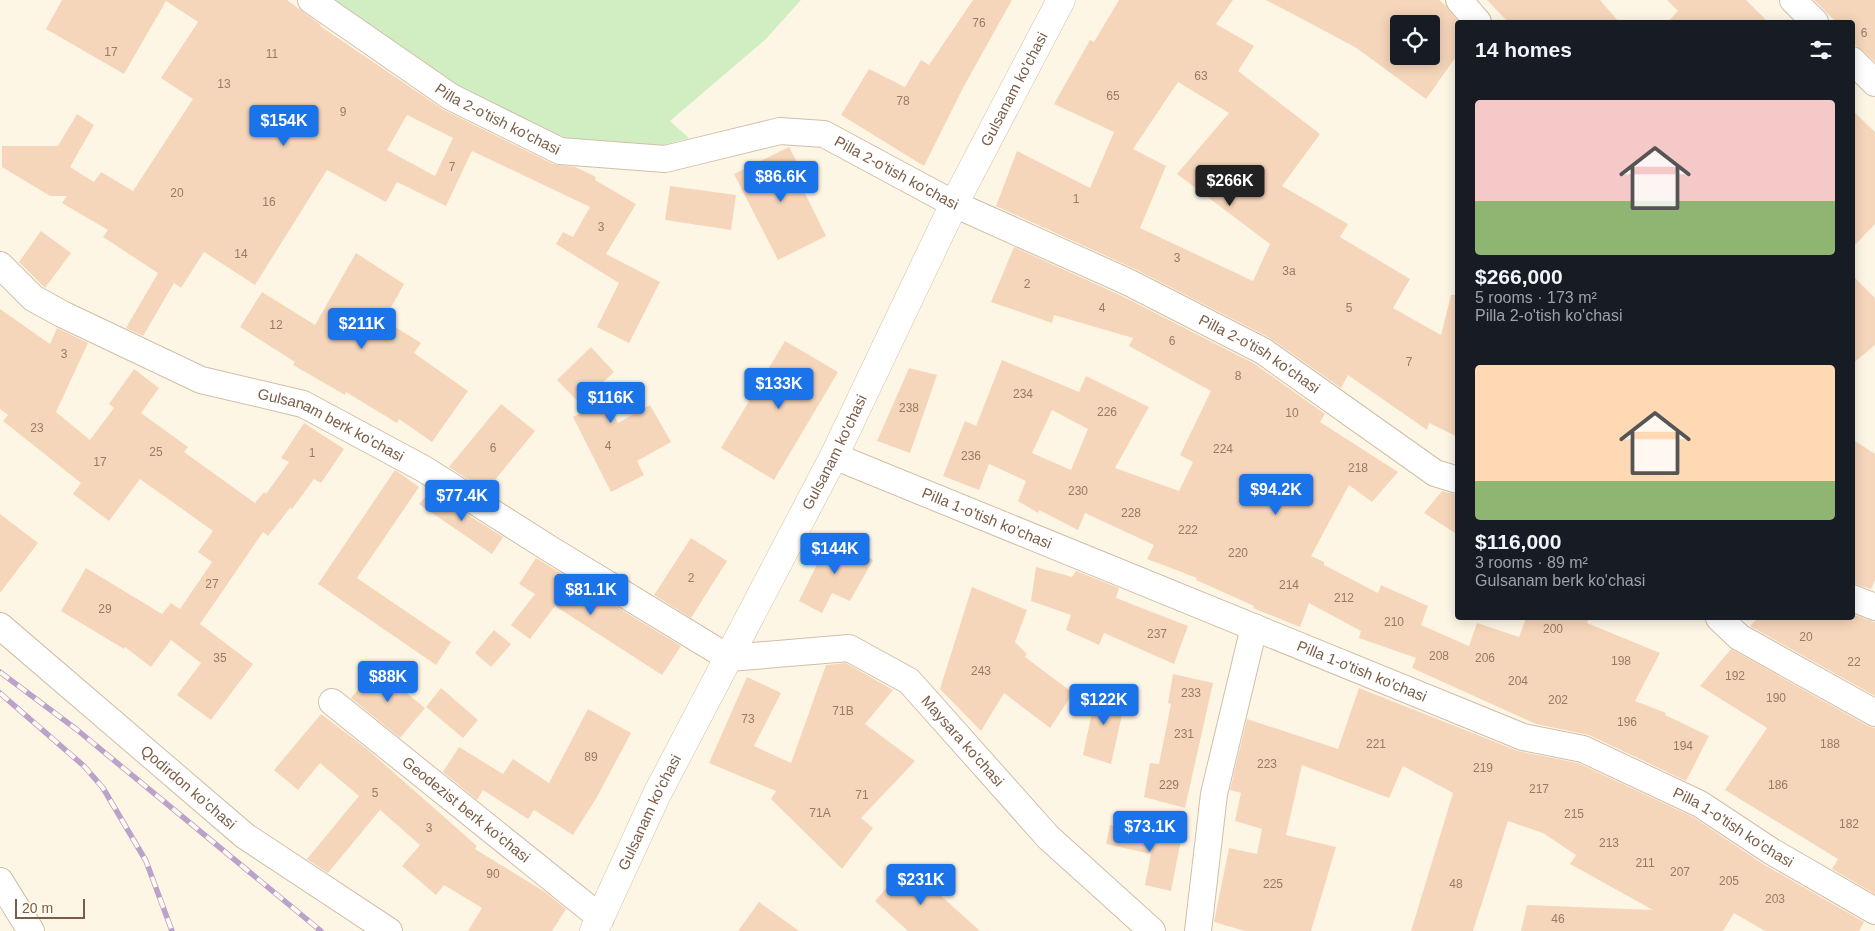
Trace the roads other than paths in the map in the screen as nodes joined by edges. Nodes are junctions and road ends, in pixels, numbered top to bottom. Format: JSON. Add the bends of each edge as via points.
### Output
{"nodes":[{"id":1,"x":311,"y":0,"type":"edge"},
{"id":2,"x":1061,"y":0,"type":"edge"},
{"id":3,"x":1459,"y":0,"type":"edge"},
{"id":4,"x":1793,"y":0,"type":"edge"},
{"id":5,"x":1476,"y":20,"type":"edge"},
{"id":6,"x":1814,"y":20,"type":"edge"},
{"id":7,"x":1855,"y":63,"type":"edge"},
{"id":8,"x":1875,"y":83,"type":"edge"},
{"id":9,"x":954,"y":204,"type":"junction"},
{"id":10,"x":0,"y":265,"type":"edge"},
{"id":11,"x":834,"y":456,"type":"junction"},
{"id":12,"x":1455,"y":479,"type":"edge"},
{"id":13,"x":1855,"y":599,"type":"edge"},
{"id":14,"x":1875,"y":607,"type":"edge"},
{"id":15,"x":1721,"y":620,"type":"edge"},
{"id":16,"x":0,"y":626,"type":"edge"},
{"id":17,"x":1254,"y":627,"type":"junction"},
{"id":18,"x":729,"y":658,"type":"junction"},
{"id":19,"x":332,"y":702,"type":"dead end"},
{"id":20,"x":1875,"y":713,"type":"edge"},
{"id":21,"x":0,"y":881,"type":"edge"},
{"id":22,"x":1875,"y":911,"type":"edge"},
{"id":23,"x":598,"y":925,"type":"edge"},
{"id":24,"x":31,"y":931,"type":"edge"},
{"id":25,"x":389,"y":931,"type":"edge"},
{"id":26,"x":1152,"y":931,"type":"edge"},
{"id":27,"x":1198,"y":931,"type":"edge"}],
"edges":[{"from":1,"to":9,"type":"street","name":"Pilla 2-o'tish ko'chasi","via":[[452,97],[560,151],[665,159],[780,131],[824,134]]},
{"from":2,"to":9,"type":"main road","name":"Gulsanam ko'chasi"},
{"from":3,"to":5,"type":"street"},
{"from":4,"to":6,"type":"street"},
{"from":7,"to":8,"type":"street"},
{"from":9,"to":11,"type":"main road","name":"Gulsanam ko'chasi"},
{"from":9,"to":12,"type":"street","name":"Pilla 2-o'tish ko'chasi","via":[[1128,282],[1263,351],[1435,473]]},
{"from":10,"to":18,"type":"street","name":"Gulsanam berk ko'chasi","via":[[33,298],[62,314],[200,380],[303,404],[415,464]]},
{"from":11,"to":17,"type":"street","name":"Pilla 1-o'tish ko'chasi"},
{"from":11,"to":18,"type":"main road","name":"Gulsanam ko'chasi"},
{"from":13,"to":14,"type":"street"},
{"from":15,"to":20,"type":"street","via":[[1739,637]]},
{"from":16,"to":25,"type":"street","name":"Qodirdon ko'chasi","via":[[245,836]]},
{"from":17,"to":22,"type":"street","name":"Pilla 1-o'tish ko'chasi","via":[[1523,737],[1583,749],[1700,804],[1771,851]]},
{"from":17,"to":27,"type":"street","via":[[1214,794]]},
{"from":18,"to":23,"type":"main road","name":"Gulsanam ko'chasi","via":[[657,794]]},
{"from":18,"to":26,"type":"street","name":"Maysara ko'chasi","via":[[849,648],[909,681],[1048,837]]},
{"from":19,"to":23,"type":"street","name":"Geodezist berk ko'chasi"},
{"from":21,"to":24,"type":"street"}]}
